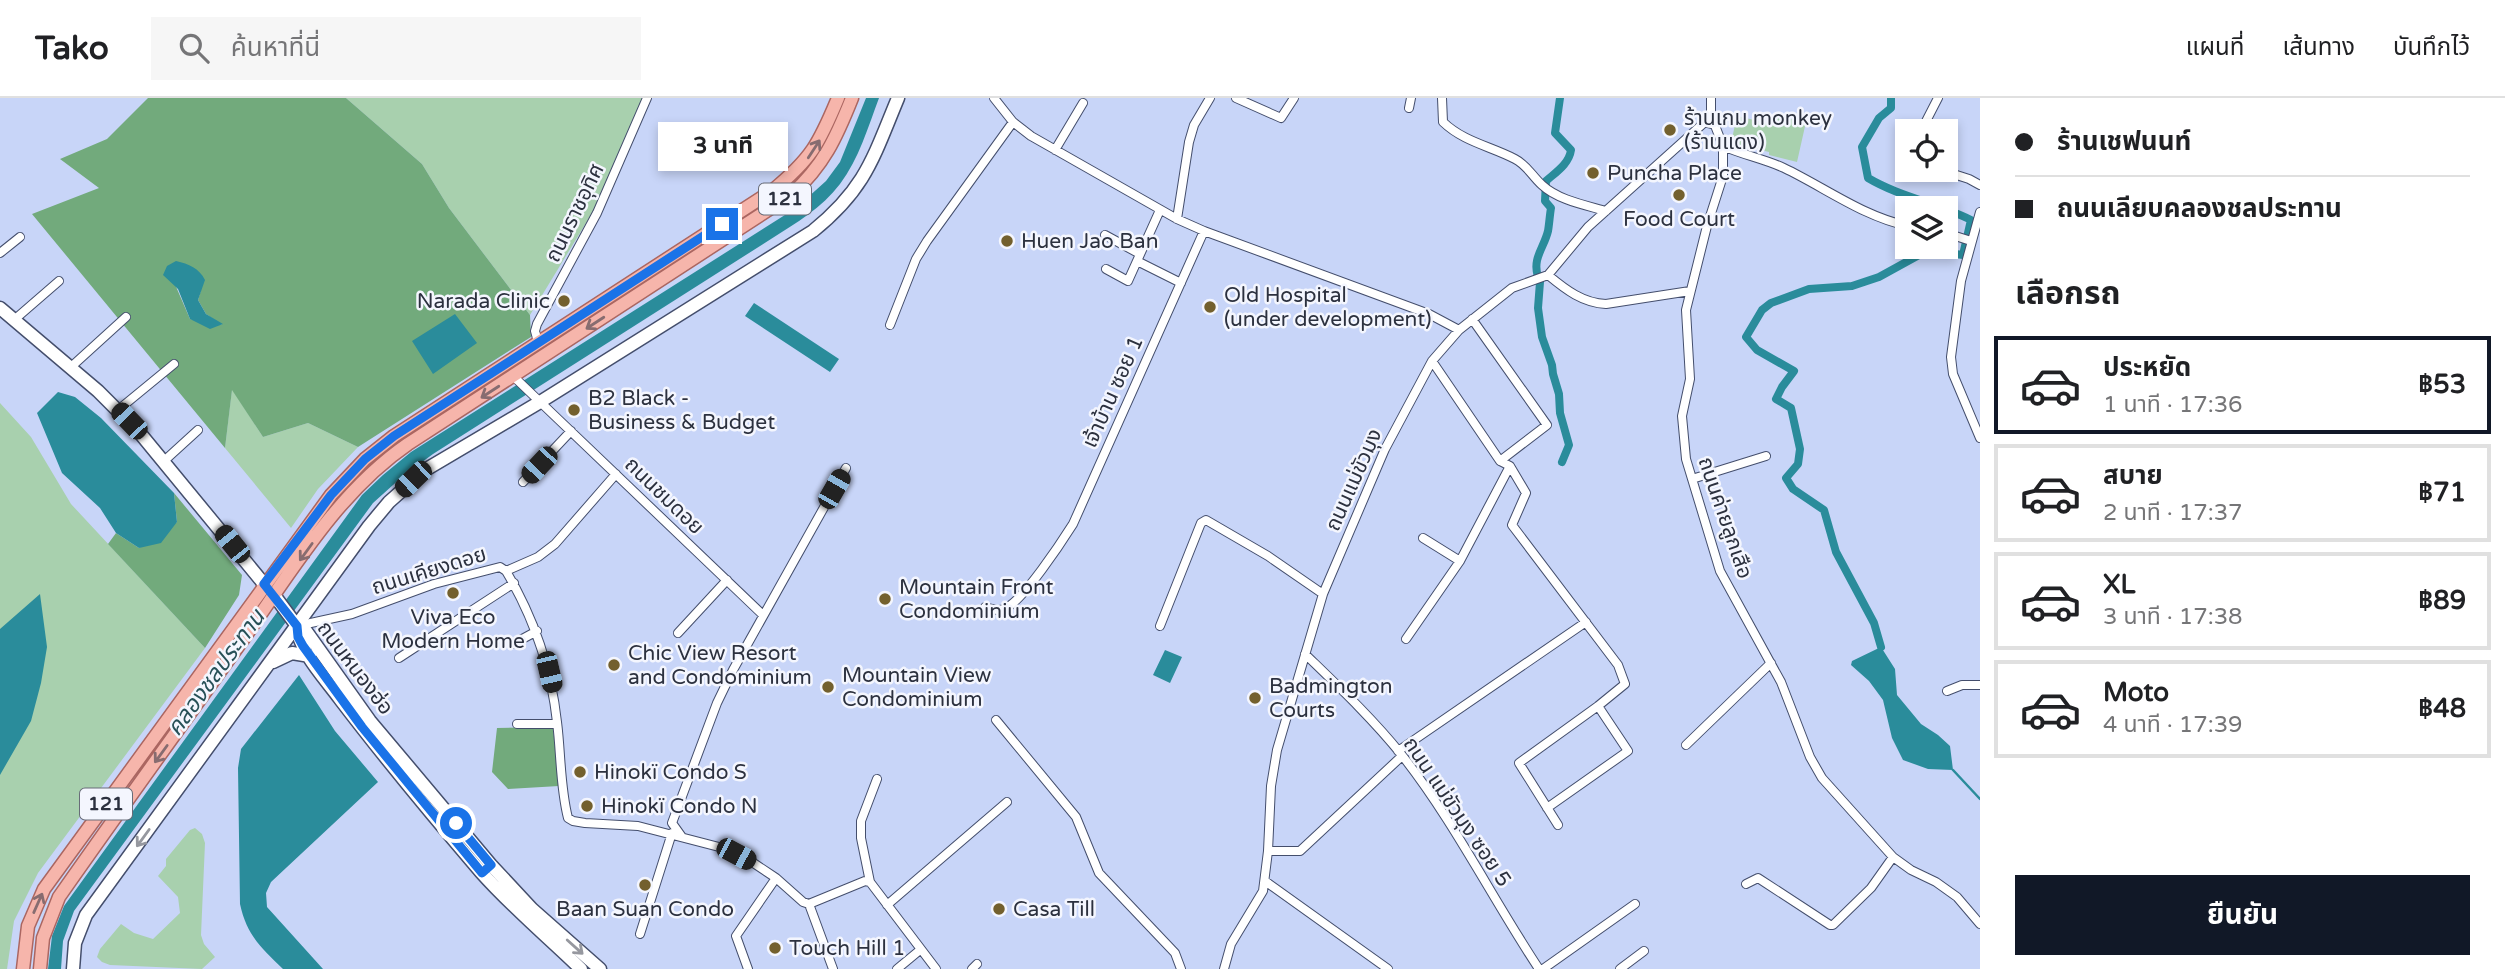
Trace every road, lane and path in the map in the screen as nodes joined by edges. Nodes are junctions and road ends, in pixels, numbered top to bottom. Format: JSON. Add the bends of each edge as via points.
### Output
{"nodes":[{"id":1,"x":647,"y":98,"type":"edge"},
{"id":2,"x":838,"y":98,"type":"edge"},
{"id":3,"x":852,"y":98,"type":"edge"},
{"id":4,"x":898,"y":98,"type":"edge"},
{"id":5,"x":994,"y":98,"type":"edge"},
{"id":6,"x":1210,"y":98,"type":"edge"},
{"id":7,"x":1236,"y":98,"type":"edge"},
{"id":8,"x":1294,"y":98,"type":"edge"},
{"id":9,"x":1410,"y":98,"type":"edge"},
{"id":10,"x":1442,"y":98,"type":"edge"},
{"id":11,"x":1711,"y":98,"type":"edge"},
{"id":12,"x":1938,"y":98,"type":"edge"},
{"id":13,"x":1083,"y":103,"type":"dead end"},
{"id":14,"x":1409,"y":108,"type":"dead end"},
{"id":15,"x":1711,"y":119,"type":"junction"},
{"id":16,"x":1927,"y":119,"type":"edge"},
{"id":17,"x":1013,"y":122,"type":"junction"},
{"id":18,"x":1723,"y":146,"type":"junction"},
{"id":19,"x":1055,"y":150,"type":"junction"},
{"id":20,"x":1958,"y":175,"type":"edge"},
{"id":21,"x":1980,"y":185,"type":"edge"},
{"id":22,"x":1160,"y":210,"type":"junction"},
{"id":23,"x":1606,"y":211,"type":"junction"},
{"id":24,"x":1980,"y":212,"type":"edge"},
{"id":25,"x":1177,"y":219,"type":"junction"},
{"id":26,"x":1895,"y":223,"type":"edge"},
{"id":27,"x":1204,"y":232,"type":"junction"},
{"id":28,"x":1105,"y":235,"type":"dead end"},
{"id":29,"x":1958,"y":236,"type":"edge"},
{"id":30,"x":20,"y":237,"type":"dead end"},
{"id":31,"x":1967,"y":239,"type":"junction"},
{"id":32,"x":0,"y":253,"type":"edge"},
{"id":33,"x":1139,"y":258,"type":"junction"},
{"id":34,"x":1106,"y":269,"type":"dead end"},
{"id":35,"x":1548,"y":275,"type":"junction"},
{"id":36,"x":59,"y":281,"type":"dead end"},
{"id":37,"x":1181,"y":283,"type":"junction"},
{"id":38,"x":1690,"y":291,"type":"junction"},
{"id":39,"x":0,"y":308,"type":"edge"},
{"id":40,"x":126,"y":317,"type":"dead end"},
{"id":41,"x":1472,"y":319,"type":"junction"},
{"id":42,"x":14,"y":320,"type":"junction"},
{"id":43,"x":890,"y":325,"type":"dead end"},
{"id":44,"x":1459,"y":330,"type":"junction"},
{"id":45,"x":538,"y":342,"type":"junction"},
{"id":46,"x":547,"y":354,"type":"junction"},
{"id":47,"x":1432,"y":361,"type":"junction"},
{"id":48,"x":174,"y":364,"type":"dead end"},
{"id":49,"x":71,"y":367,"type":"junction"},
{"id":50,"x":513,"y":376,"type":"junction"},
{"id":51,"x":540,"y":402,"type":"junction"},
{"id":52,"x":118,"y":410,"type":"junction"},
{"id":53,"x":198,"y":430,"type":"dead end"},
{"id":54,"x":570,"y":430,"type":"junction"},
{"id":55,"x":1980,"y":438,"type":"edge"},
{"id":56,"x":1766,"y":456,"type":"dead end"},
{"id":57,"x":164,"y":461,"type":"junction"},
{"id":58,"x":1500,"y":461,"type":"junction"},
{"id":59,"x":1510,"y":466,"type":"junction"},
{"id":60,"x":846,"y":468,"type":"dead end"},
{"id":61,"x":616,"y":474,"type":"junction"},
{"id":62,"x":1692,"y":479,"type":"junction"},
{"id":63,"x":523,"y":482,"type":"dead end"},
{"id":64,"x":1423,"y":538,"type":"dead end"},
{"id":65,"x":1460,"y":561,"type":"junction"},
{"id":66,"x":506,"y":571,"type":"junction"},
{"id":67,"x":727,"y":580,"type":"junction"},
{"id":68,"x":513,"y":583,"type":"junction"},
{"id":69,"x":264,"y":584,"type":"junction"},
{"id":70,"x":1323,"y":594,"type":"junction"},
{"id":71,"x":275,"y":595,"type":"junction"},
{"id":72,"x":985,"y":607,"type":"dead end"},
{"id":73,"x":763,"y":615,"type":"junction"},
{"id":74,"x":1586,"y":622,"type":"junction"},
{"id":75,"x":297,"y":626,"type":"junction"},
{"id":76,"x":1160,"y":626,"type":"dead end"},
{"id":77,"x":537,"y":631,"type":"junction"},
{"id":78,"x":678,"y":633,"type":"dead end"},
{"id":79,"x":1406,"y":639,"type":"dead end"},
{"id":80,"x":513,"y":644,"type":"dead end"},
{"id":81,"x":1305,"y":654,"type":"junction"},
{"id":82,"x":310,"y":656,"type":"junction"},
{"id":83,"x":399,"y":658,"type":"dead end"},
{"id":84,"x":1771,"y":663,"type":"junction"},
{"id":85,"x":270,"y":664,"type":"junction"},
{"id":86,"x":1980,"y":685,"type":"edge"},
{"id":87,"x":1947,"y":691,"type":"dead end"},
{"id":88,"x":1598,"y":706,"type":"junction"},
{"id":89,"x":996,"y":720,"type":"dead end"},
{"id":90,"x":517,"y":724,"type":"dead end"},
{"id":91,"x":557,"y":724,"type":"junction"},
{"id":92,"x":1686,"y":745,"type":"dead end"},
{"id":93,"x":1400,"y":753,"type":"junction"},
{"id":94,"x":877,"y":779,"type":"dead end"},
{"id":95,"x":1007,"y":802,"type":"dead end"},
{"id":96,"x":1547,"y":808,"type":"junction"},
{"id":97,"x":1558,"y":825,"type":"dead end"},
{"id":98,"x":673,"y":834,"type":"junction"},
{"id":99,"x":683,"y":837,"type":"junction"},
{"id":100,"x":1268,"y":851,"type":"junction"},
{"id":101,"x":1893,"y":857,"type":"junction"},
{"id":102,"x":486,"y":869,"type":"junction"},
{"id":103,"x":776,"y":878,"type":"junction"},
{"id":104,"x":1265,"y":881,"type":"junction"},
{"id":105,"x":870,"y":882,"type":"junction"},
{"id":106,"x":1746,"y":884,"type":"dead end"},
{"id":107,"x":809,"y":904,"type":"junction"},
{"id":108,"x":1634,"y":904,"type":"dead end"},
{"id":109,"x":887,"y":905,"type":"junction"},
{"id":110,"x":1980,"y":924,"type":"edge"},
{"id":111,"x":640,"y":934,"type":"dead end"},
{"id":112,"x":920,"y":950,"type":"junction"},
{"id":113,"x":1644,"y":951,"type":"dead end"},
{"id":114,"x":23,"y":969,"type":"edge"},
{"id":115,"x":40,"y":969,"type":"edge"},
{"id":116,"x":73,"y":969,"type":"edge"},
{"id":117,"x":581,"y":969,"type":"edge"},
{"id":118,"x":600,"y":969,"type":"edge"},
{"id":119,"x":748,"y":969,"type":"edge"},
{"id":120,"x":833,"y":969,"type":"edge"},
{"id":121,"x":897,"y":969,"type":"edge"},
{"id":122,"x":936,"y":969,"type":"edge"},
{"id":123,"x":1181,"y":969,"type":"edge"},
{"id":124,"x":1224,"y":969,"type":"edge"},
{"id":125,"x":1388,"y":969,"type":"edge"},
{"id":126,"x":1541,"y":969,"type":"edge"},
{"id":127,"x":1620,"y":969,"type":"edge"}],
"edges":[{"from":1,"to":45,"type":"street","name":"ถนนราชอุทิศ","via":[[597,213],[537,324]]},
{"from":45,"to":2,"type":"main road","number":"121","one_way":true,"via":[[793,174],[815,148]]},
{"from":3,"to":46,"type":"main road","number":"121","one_way":true,"via":[[827,154],[791,195]]},
{"from":4,"to":51,"type":"main road","via":[[864,178],[834,214]]},
{"from":5,"to":17,"type":"street"},
{"from":6,"to":25,"type":"street","via":[[1189,142]]},
{"from":7,"to":8,"type":"street","via":[[1281,118]]},
{"from":9,"to":14,"type":"street"},
{"from":10,"to":23,"type":"street","via":[[1443,122],[1450,128],[1523,164],[1555,194]]},
{"from":11,"to":15,"type":"street","name":"ถนนค่ายลูกเสือ"},
{"from":12,"to":16,"type":"street"},
{"from":13,"to":19,"type":"street"},
{"from":15,"to":18,"type":"street","name":"ถนนค่ายลูกเสือ"},
{"from":15,"to":23,"type":"street","name":"ถนนแม่ขัวมุง"},
{"from":17,"to":19,"type":"street"},
{"from":17,"to":43,"type":"street","via":[[916,259]]},
{"from":18,"to":26,"type":"street","via":[[1782,167]]},
{"from":18,"to":38,"type":"street","name":"ถนนค่ายลูกเสือ","via":[[1721,187]]},
{"from":19,"to":22,"type":"street"},
{"from":20,"to":21,"type":"street"},
{"from":22,"to":25,"type":"street"},
{"from":22,"to":33,"type":"street"},
{"from":23,"to":35,"type":"street","name":"ถนนแม่ขัวมุง"},
{"from":24,"to":31,"type":"street"},
{"from":25,"to":27,"type":"street"},
{"from":27,"to":37,"type":"street","name":"เจ้าบ้าน ซอย 1"},
{"from":27,"to":44,"type":"street","via":[[1341,280]]},
{"from":28,"to":33,"type":"street"},
{"from":29,"to":31,"type":"street"},
{"from":30,"to":32,"type":"street"},
{"from":31,"to":55,"type":"street","via":[[1951,357],[1953,374]]},
{"from":33,"to":34,"type":"street","via":[[1128,281]]},
{"from":33,"to":37,"type":"street"},
{"from":35,"to":38,"type":"street","via":[[1575,295],[1596,303]]},
{"from":35,"to":41,"type":"street","name":"ถนนแม่ขัวมุง","via":[[1512,288]]},
{"from":36,"to":42,"type":"street"},
{"from":37,"to":72,"type":"street","name":"เจ้าบ้าน ซอย 1","via":[[1073,524],[1008,607]]},
{"from":38,"to":62,"type":"street","name":"ถนนค่ายลูกเสือ","via":[[1685,326],[1689,379],[1682,416]]},
{"from":39,"to":42,"type":"main road"},
{"from":40,"to":49,"type":"street"},
{"from":41,"to":44,"type":"street","name":"ถนนแม่ขัวมุง"},
{"from":41,"to":58,"type":"street","via":[[1547,425]]},
{"from":42,"to":49,"type":"main road"},
{"from":44,"to":47,"type":"street","name":"ถนนแม่ขัวมุง"},
{"from":45,"to":46,"type":"main road"},
{"from":45,"to":69,"type":"main road","number":"121","via":[[365,459],[331,495]]},
{"from":46,"to":50,"type":"main road","number":"121"},
{"from":47,"to":58,"type":"street"},
{"from":47,"to":70,"type":"street","name":"ถนนแม่ขัวมุง","via":[[1385,449]]},
{"from":48,"to":52,"type":"street"},
{"from":49,"to":52,"type":"main road"},
{"from":50,"to":51,"type":"street","name":"ถนนชมดอย"},
{"from":50,"to":71,"type":"main road","number":"121","one_way":true,"via":[[369,474]]},
{"from":51,"to":54,"type":"street","name":"ถนนชมดอย"},
{"from":51,"to":75,"type":"main road","via":[[413,479],[369,526]]},
{"from":52,"to":57,"type":"main road"},
{"from":53,"to":57,"type":"street"},
{"from":54,"to":61,"type":"street","name":"ถนนชมดอย"},
{"from":54,"to":63,"type":"street"},
{"from":56,"to":62,"type":"street"},
{"from":57,"to":69,"type":"main road"},
{"from":58,"to":59,"type":"street"},
{"from":59,"to":65,"type":"street"},
{"from":59,"to":74,"type":"street","via":[[1526,493],[1512,525]]},
{"from":60,"to":73,"type":"street"},
{"from":61,"to":66,"type":"street","via":[[555,544]]},
{"from":61,"to":67,"type":"street","name":"ถนนชมดอย"},
{"from":62,"to":84,"type":"street","name":"ถนนค่ายลูกเสือ","via":[[1720,570]]},
{"from":64,"to":65,"type":"street"},
{"from":65,"to":79,"type":"street"},
{"from":66,"to":68,"type":"street","name":"ถนนเคียงดอย"},
{"from":66,"to":75,"type":"street","name":"ถนนเคียงดอย","via":[[500,567],[434,584],[352,614]]},
{"from":67,"to":73,"type":"street","name":"ถนนชมดอย"},
{"from":67,"to":78,"type":"street"},
{"from":68,"to":77,"type":"street","name":"ถนนเคียงดอย"},
{"from":68,"to":83,"type":"street"},
{"from":69,"to":71,"type":"main road"},
{"from":114,"to":69,"type":"main road","number":"121","one_way":true,"via":[[28,926],[44,889]]},
{"from":70,"to":76,"type":"street","via":[[1206,520]]},
{"from":70,"to":81,"type":"street","name":"ถนนแม่ขัวมุง"},
{"from":71,"to":75,"type":"main road"},
{"from":71,"to":115,"type":"main road","number":"121","one_way":true,"via":[[59,897],[43,938]]},
{"from":73,"to":99,"type":"street","via":[[717,703],[672,823]]},
{"from":74,"to":88,"type":"street","via":[[1618,665],[1625,684]]},
{"from":74,"to":93,"type":"street"},
{"from":75,"to":82,"type":"main road","name":"ถนนหนองฮ่อ"},
{"from":75,"to":85,"type":"main road"},
{"from":75,"to":102,"type":"main road","name":"ถนนหนองฮ่อ","via":[[306,631]]},
{"from":77,"to":80,"type":"street"},
{"from":77,"to":91,"type":"street","name":"ถนนเคียงดอย"},
{"from":81,"to":93,"type":"street","name":"ถนน แม่ขัวมุง ซอย 5"},
{"from":81,"to":100,"type":"street","name":"ถนนแม่ขัวมุง","via":[[1277,751]]},
{"from":82,"to":85,"type":"main road","via":[[292,653]]},
{"from":82,"to":102,"type":"main road","name":"ถนนหนองฮ่อ","via":[[362,727]]},
{"from":84,"to":92,"type":"street"},
{"from":84,"to":101,"type":"street","name":"ถนนค่ายลูกเสือ","via":[[1822,778]]},
{"from":85,"to":116,"type":"main road","one_way":true,"via":[[86,915],[75,943]]},
{"from":86,"to":87,"type":"street"},
{"from":88,"to":96,"type":"street","via":[[1519,763]]},
{"from":88,"to":96,"type":"street","via":[[1628,751]]},
{"from":89,"to":123,"type":"street","via":[[1076,817],[1099,873],[1175,953]]},
{"from":90,"to":91,"type":"street"},
{"from":91,"to":98,"type":"street","name":"ถนนเคียงดอย","via":[[568,818]]},
{"from":93,"to":100,"type":"street","via":[[1300,851]]},
{"from":93,"to":126,"type":"street","name":"ถนน แม่ขัวมุง ซอย 5"},
{"from":94,"to":105,"type":"street","via":[[861,821]]},
{"from":95,"to":109,"type":"street"},
{"from":96,"to":97,"type":"street"},
{"from":98,"to":99,"type":"street","name":"ถนนเคียงดอย"},
{"from":98,"to":111,"type":"street"},
{"from":99,"to":103,"type":"street","name":"ถนนเคียงดอย","via":[[736,854]]},
{"from":100,"to":104,"type":"street","name":"ถนนแม่ขัวมุง"},
{"from":101,"to":106,"type":"street","via":[[1871,888],[1833,926],[1758,878]]},
{"from":101,"to":110,"type":"street","name":"ถนนค่ายลูกเสือ","via":[[1957,897]]},
{"from":102,"to":117,"type":"main road","name":"ถนนหนองฮ่อ"},
{"from":102,"to":118,"type":"main road","name":"ถนนหนองฮ่อ","one_way":true},
{"from":103,"to":107,"type":"street","name":"ถนนเคียงดอย"},
{"from":103,"to":119,"type":"street","via":[[736,936]]},
{"from":104,"to":124,"type":"street","name":"ถนนแม่ขัวมุง","via":[[1258,902],[1231,944]]},
{"from":104,"to":125,"type":"street"},
{"from":105,"to":107,"type":"street"},
{"from":105,"to":109,"type":"street"},
{"from":107,"to":120,"type":"street"},
{"from":108,"to":126,"type":"street"},
{"from":109,"to":112,"type":"street"},
{"from":112,"to":121,"type":"street"},
{"from":112,"to":122,"type":"street"},
{"from":113,"to":127,"type":"street"}]}
